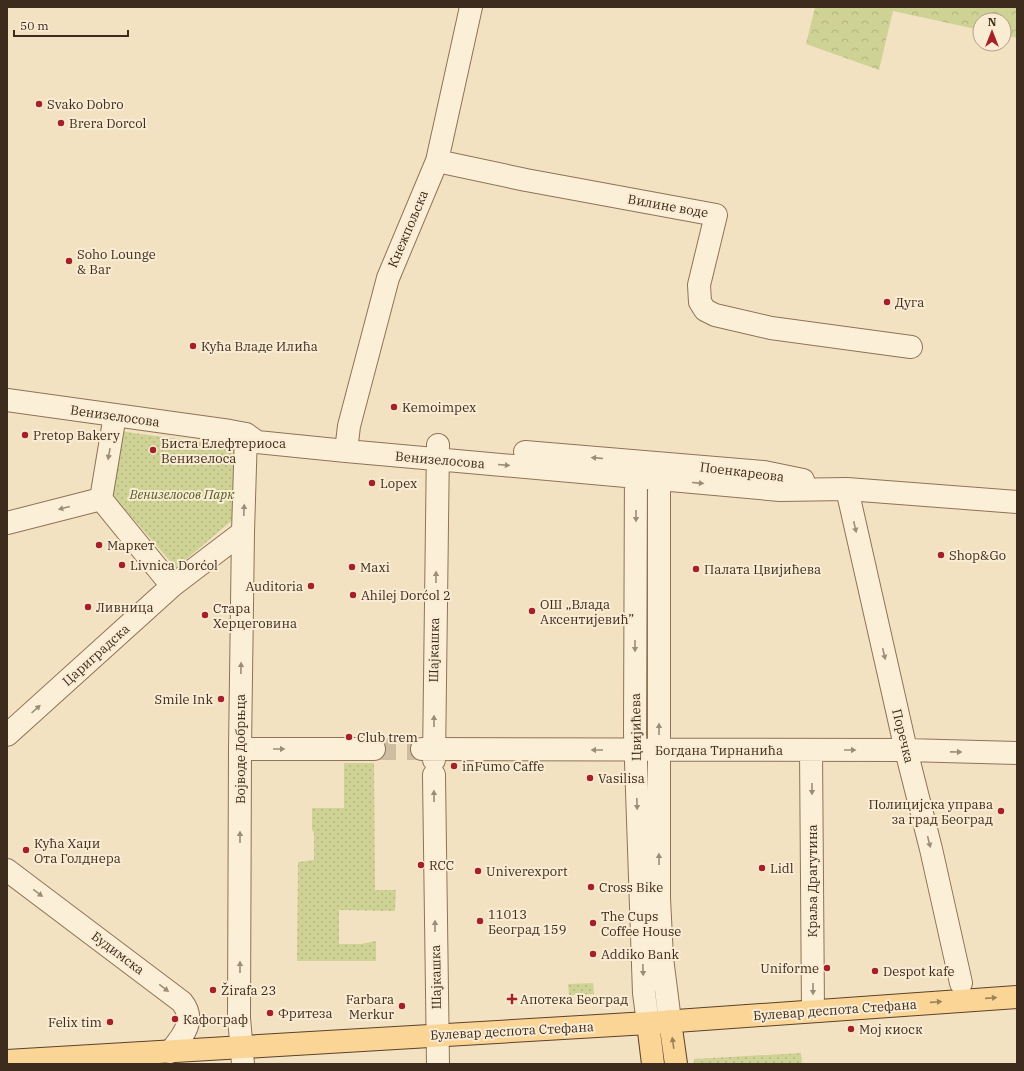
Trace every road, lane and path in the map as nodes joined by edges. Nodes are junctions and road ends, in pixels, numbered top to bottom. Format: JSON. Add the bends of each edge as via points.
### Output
{"nodes":[{"id":1,"x":471,"y":7,"type":"edge"},
{"id":2,"x":437,"y":161,"type":"junction"},
{"id":3,"x":911,"y":347,"type":"dead end"},
{"id":4,"x":7,"y":400,"type":"edge"},
{"id":5,"x":115,"y":415,"type":"junction"},
{"id":6,"x":246,"y":434,"type":"junction"},
{"id":7,"x":346,"y":444,"type":"junction"},
{"id":8,"x":438,"y":452,"type":"junction"},
{"id":9,"x":636,"y":469,"type":"junction"},
{"id":10,"x":659,"y":471,"type":"junction"},
{"id":11,"x":847,"y":489,"type":"junction"},
{"id":12,"x":102,"y":499,"type":"junction"},
{"id":13,"x":1017,"y":502,"type":"edge"},
{"id":14,"x":7,"y":523,"type":"edge"},
{"id":15,"x":243,"y":532,"type":"junction"},
{"id":16,"x":172,"y":586,"type":"junction"},
{"id":17,"x":7,"y":735,"type":"edge"},
{"id":18,"x":240,"y":749,"type":"junction"},
{"id":19,"x":374,"y":749,"type":"tunnel mouth"},
{"id":20,"x":636,"y":750,"type":"junction"},
{"id":21,"x":659,"y":750,"type":"junction"},
{"id":22,"x":811,"y":750,"type":"junction"},
{"id":23,"x":911,"y":750,"type":"junction"},
{"id":24,"x":1017,"y":753,"type":"edge"},
{"id":25,"x":431,"y":758,"type":"junction"},
{"id":26,"x":7,"y":870,"type":"edge"},
{"id":27,"x":961,"y":983,"type":"dead end"},
{"id":28,"x":1017,"y":997,"type":"edge"},
{"id":29,"x":813,"y":1011,"type":"junction"},
{"id":30,"x":670,"y":1021,"type":"junction"},
{"id":31,"x":648,"y":1023,"type":"junction"},
{"id":32,"x":437,"y":1036,"type":"junction"},
{"id":33,"x":170,"y":1052,"type":"junction"},
{"id":34,"x":243,"y":1056,"type":"edge"},
{"id":35,"x":7,"y":1062,"type":"edge"},
{"id":36,"x":438,"y":1064,"type":"edge"},
{"id":37,"x":652,"y":1064,"type":"edge"},
{"id":38,"x":676,"y":1064,"type":"edge"}],
"edges":[{"from":1,"to":2,"type":"street","name":"Кнежпољска"},
{"from":2,"to":3,"type":"street","name":"Вилине воде","via":[[716,215],[699,285],[700,302],[705,310],[715,315],[772,328]]},
{"from":2,"to":7,"type":"street","name":"Кнежпољска","via":[[388,278]]},
{"from":4,"to":5,"type":"street","name":"Венизелосова"},
{"from":5,"to":6,"type":"street","name":"Венизелосова"},
{"from":5,"to":12,"type":"street","one_way":true},
{"from":6,"to":7,"type":"street","name":"Венизелосова","via":[[259,429]]},
{"from":15,"to":6,"type":"street","name":"Војводе Добрњца","one_way":true},
{"from":7,"to":8,"type":"street","name":"Венизелосова"},
{"from":8,"to":9,"type":"street","name":"Венизелосова"},
{"from":25,"to":8,"type":"street","name":"Шајкашка","one_way":true},
{"from":9,"to":10,"type":"street","name":"Поенкареова"},
{"from":9,"to":20,"type":"street","name":"Цвијићева","one_way":true},
{"from":10,"to":11,"type":"street","name":"Поенкареова","via":[[764,472]]},
{"from":21,"to":10,"type":"street","name":"Цвијићева","one_way":true},
{"from":11,"to":13,"type":"street","name":"Поенкареова"},
{"from":11,"to":23,"type":"street","name":"Поречка","one_way":true},
{"from":12,"to":14,"type":"street","one_way":true},
{"from":12,"to":16,"type":"street"},
{"from":15,"to":16,"type":"street","name":"Цариградска"},
{"from":18,"to":15,"type":"street","name":"Војводе Добрњца","one_way":true},
{"from":17,"to":16,"type":"street","name":"Цариградска","one_way":true},
{"from":18,"to":19,"type":"street","one_way":true},
{"from":34,"to":18,"type":"street","name":"Војводе Добрњца","one_way":true,"via":[[239,1018]]},
{"from":20,"to":21,"type":"street","name":"Богдана Тирнанића"},
{"from":20,"to":25,"type":"street","name":"Богдана Тирнанића","one_way":true},
{"from":20,"to":31,"type":"street","name":"Цвијићева","one_way":true,"via":[[644,993]]},
{"from":21,"to":22,"type":"street","name":"Богдана Тирнанића"},
{"from":30,"to":21,"type":"street","name":"Цвијићева","one_way":true,"via":[[662,958]]},
{"from":22,"to":23,"type":"street","name":"Богдана Тирнанића","one_way":true},
{"from":22,"to":29,"type":"street","name":"Краља Драгутина","one_way":true},
{"from":23,"to":24,"type":"street","name":"Богдана Тирнанића","one_way":true},
{"from":23,"to":27,"type":"street","name":"Поречка","one_way":true},
{"from":32,"to":25,"type":"street","name":"Шајкашка","one_way":true},
{"from":26,"to":33,"type":"street","name":"Будимска","one_way":true,"via":[[182,1002],[187,1010],[185,1034]]},
{"from":29,"to":28,"type":"main road","name":"Булевар деспота Стефана","one_way":true},
{"from":29,"to":30,"type":"main road","name":"Булевар деспота Стефана"},
{"from":30,"to":31,"type":"main road","name":"Булевар деспота Стефана"},
{"from":38,"to":30,"type":"main road","name":"Цвијићева","one_way":true},
{"from":31,"to":32,"type":"main road","name":"Булевар деспота Стефана"},
{"from":31,"to":37,"type":"main road","name":"Цвијићева"},
{"from":32,"to":34,"type":"main road","name":"Булевар деспота Стефана"},
{"from":32,"to":36,"type":"street","name":"Шајкашка"},
{"from":33,"to":34,"type":"main road","name":"Булевар деспота Стефана"},
{"from":33,"to":35,"type":"main road","name":"Булевар деспота Стефана"}]}
